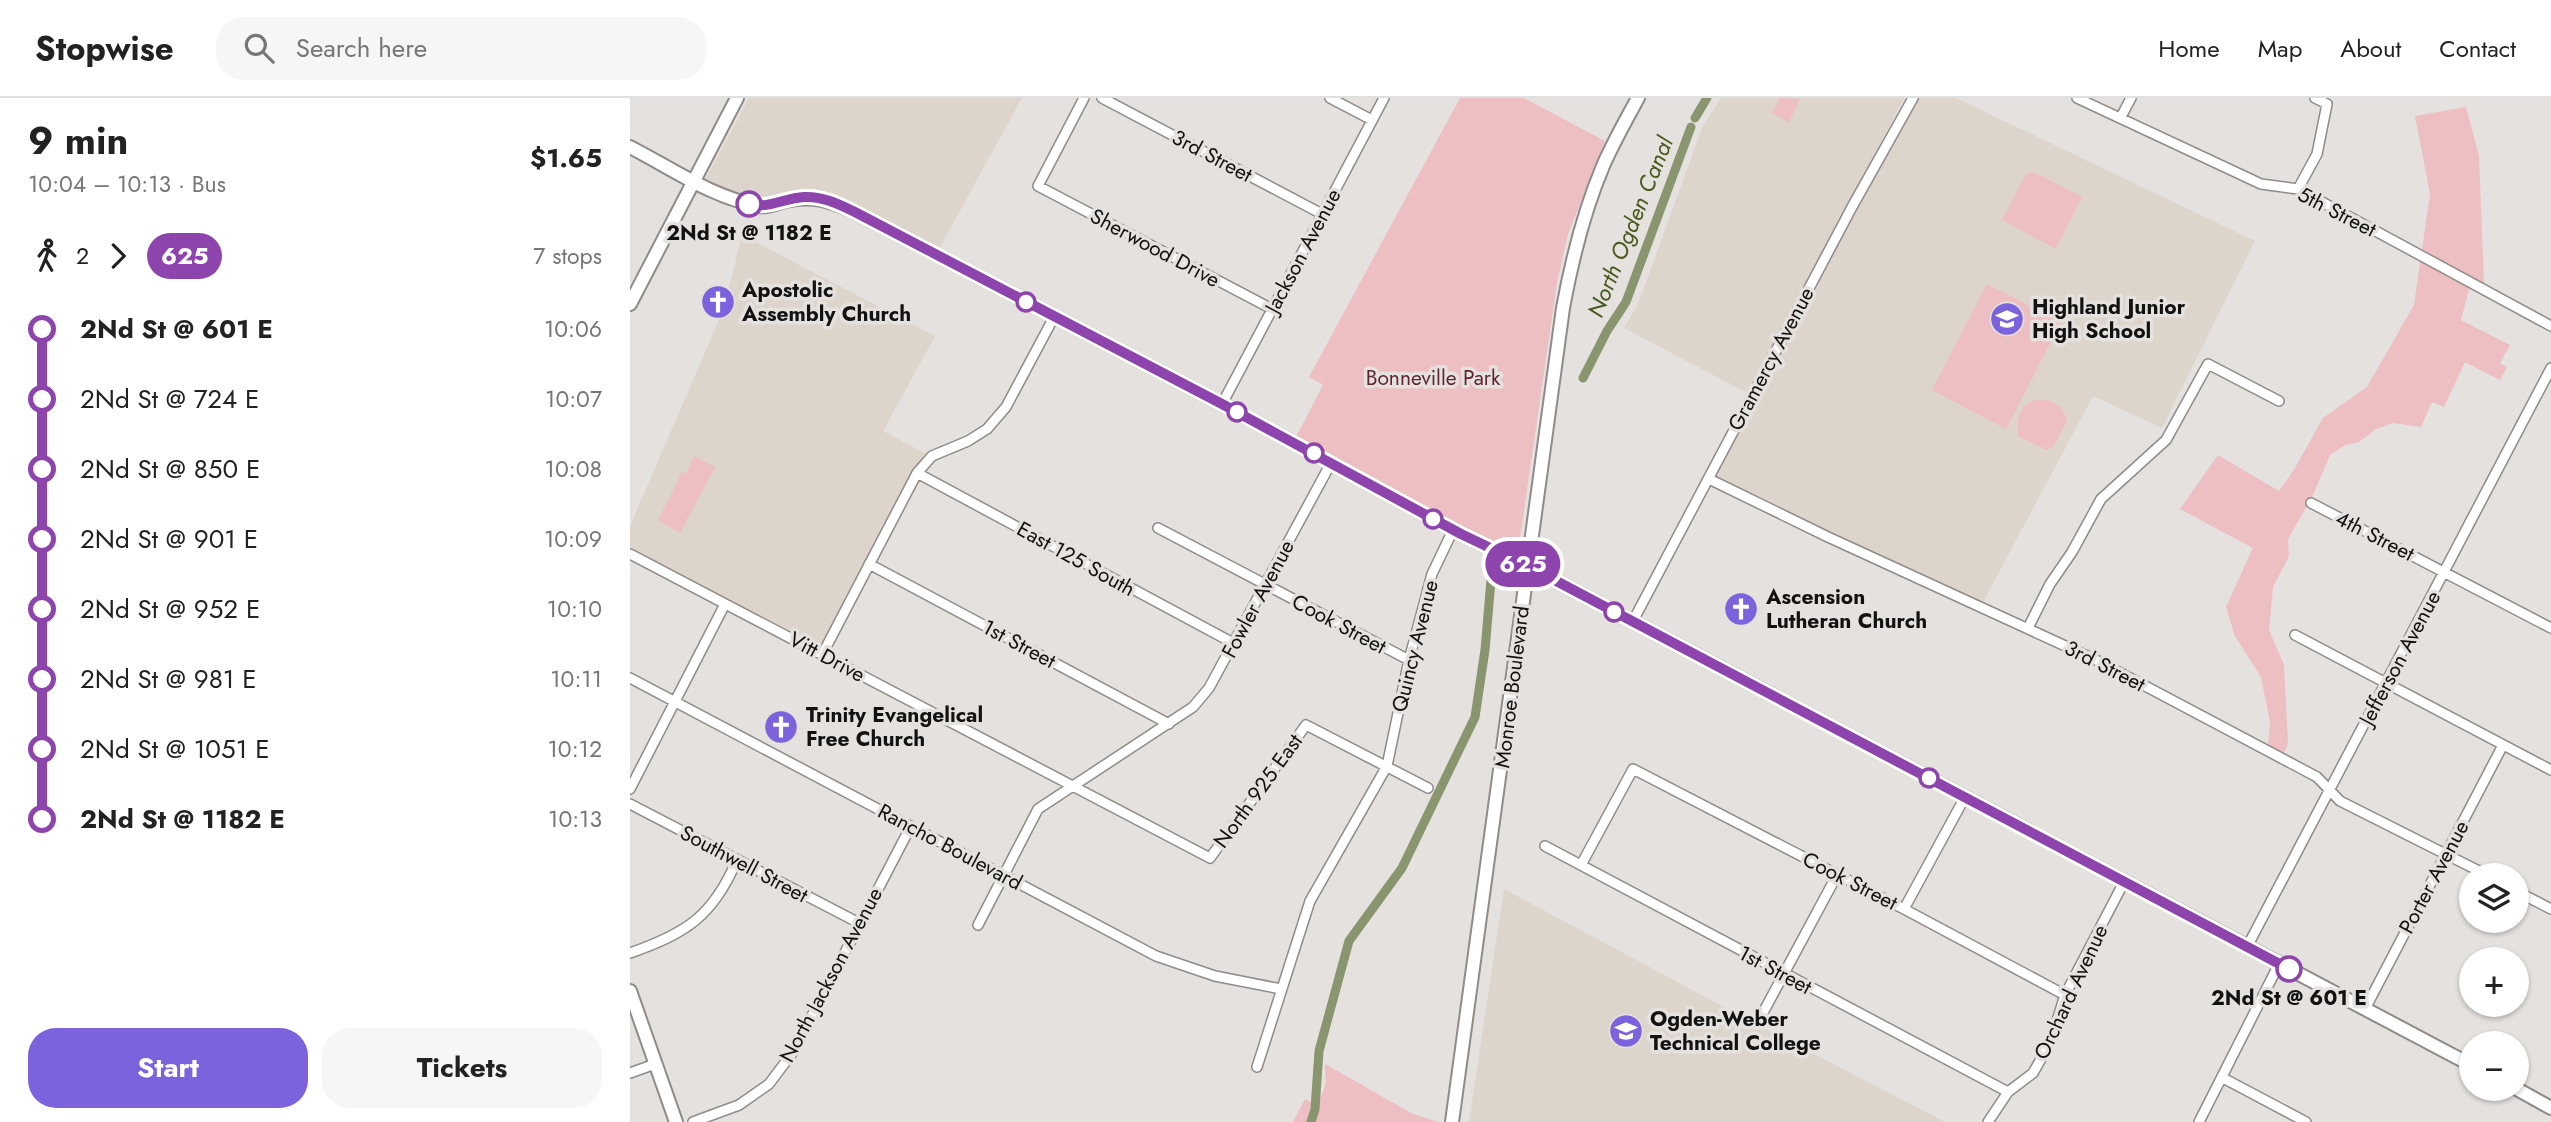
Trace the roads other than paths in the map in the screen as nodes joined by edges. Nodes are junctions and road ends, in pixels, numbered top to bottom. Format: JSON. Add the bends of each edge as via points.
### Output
{"nodes":[{"id":1,"x":737,"y":98,"type":"edge"},
{"id":2,"x":1084,"y":98,"type":"edge"},
{"id":3,"x":1102,"y":98,"type":"edge"},
{"id":4,"x":1330,"y":98,"type":"edge"},
{"id":5,"x":1384,"y":98,"type":"edge"},
{"id":6,"x":1638,"y":98,"type":"edge"},
{"id":7,"x":1913,"y":98,"type":"edge"},
{"id":8,"x":2077,"y":98,"type":"edge"},
{"id":9,"x":2131,"y":98,"type":"edge"},
{"id":10,"x":2315,"y":98,"type":"edge"},
{"id":11,"x":2121,"y":117,"type":"junction"},
{"id":12,"x":1372,"y":120,"type":"junction"},
{"id":13,"x":630,"y":147,"type":"edge"},
{"id":14,"x":694,"y":180,"type":"junction"},
{"id":15,"x":2298,"y":189,"type":"junction"},
{"id":16,"x":1322,"y":214,"type":"junction"},
{"id":17,"x":630,"y":304,"type":"edge"},
{"id":18,"x":1272,"y":309,"type":"junction"},
{"id":19,"x":1054,"y":317,"type":"junction"},
{"id":20,"x":2551,"y":326,"type":"edge"},
{"id":21,"x":2551,"y":368,"type":"edge"},
{"id":22,"x":2279,"y":401,"type":"dead end"},
{"id":23,"x":1222,"y":404,"type":"junction"},
{"id":24,"x":1331,"y":463,"type":"junction"},
{"id":25,"x":918,"y":473,"type":"junction"},
{"id":26,"x":1709,"y":479,"type":"junction"},
{"id":27,"x":2311,"y":503,"type":"dead end"},
{"id":28,"x":1158,"y":528,"type":"dead end"},
{"id":29,"x":1453,"y":530,"type":"junction"},
{"id":30,"x":630,"y":554,"type":"edge"},
{"id":31,"x":869,"y":564,"type":"junction"},
{"id":32,"x":1528,"y":566,"type":"junction"},
{"id":33,"x":2445,"y":573,"type":"junction"},
{"id":34,"x":1266,"y":584,"type":"junction"},
{"id":35,"x":725,"y":604,"type":"junction"},
{"id":36,"x":1633,"y":621,"type":"junction"},
{"id":37,"x":2028,"y":628,"type":"junction"},
{"id":38,"x":2551,"y":628,"type":"edge"},
{"id":39,"x":2295,"y":635,"type":"dead end"},
{"id":40,"x":1235,"y":644,"type":"junction"},
{"id":41,"x":822,"y":655,"type":"junction"},
{"id":42,"x":1409,"y":660,"type":"junction"},
{"id":43,"x":630,"y":678,"type":"edge"},
{"id":44,"x":2387,"y":683,"type":"junction"},
{"id":45,"x":675,"y":702,"type":"junction"},
{"id":46,"x":1169,"y":724,"type":"junction"},
{"id":47,"x":2503,"y":745,"type":"junction"},
{"id":48,"x":1387,"y":765,"type":"junction"},
{"id":49,"x":2551,"y":770,"type":"edge"},
{"id":50,"x":1074,"y":787,"type":"junction"},
{"id":51,"x":1428,"y":788,"type":"dead end"},
{"id":52,"x":630,"y":789,"type":"edge"},
{"id":53,"x":2328,"y":790,"type":"junction"},
{"id":54,"x":1965,"y":797,"type":"junction"},
{"id":55,"x":630,"y":804,"type":"edge"},
{"id":56,"x":911,"y":826,"type":"junction"},
{"id":57,"x":1545,"y":846,"type":"dead end"},
{"id":58,"x":2446,"y":855,"type":"junction"},
{"id":59,"x":1210,"y":858,"type":"joint"},
{"id":60,"x":737,"y":860,"type":"junction"},
{"id":61,"x":2462,"y":863,"type":"edge"},
{"id":62,"x":1581,"y":866,"type":"junction"},
{"id":63,"x":1002,"y":875,"type":"junction"},
{"id":64,"x":1837,"y":875,"type":"junction"},
{"id":65,"x":2124,"y":882,"type":"junction"},
{"id":66,"x":2529,"y":898,"type":"edge"},
{"id":67,"x":1904,"y":909,"type":"junction"},
{"id":68,"x":2551,"y":909,"type":"edge"},
{"id":69,"x":859,"y":923,"type":"junction"},
{"id":70,"x":978,"y":925,"type":"dead end"},
{"id":71,"x":2247,"y":947,"type":"junction"},
{"id":72,"x":630,"y":953,"type":"edge"},
{"id":73,"x":2278,"y":964,"type":"junction"},
{"id":74,"x":1782,"y":974,"type":"junction"},
{"id":75,"x":1281,"y":989,"type":"junction"},
{"id":76,"x":630,"y":991,"type":"edge"},
{"id":77,"x":2065,"y":995,"type":"junction"},
{"id":78,"x":2365,"y":1009,"type":"junction"},
{"id":79,"x":1758,"y":1022,"type":"dead end"},
{"id":80,"x":2459,"y":1059,"type":"edge"},
{"id":81,"x":655,"y":1064,"type":"junction"},
{"id":82,"x":1257,"y":1068,"type":"dead end"},
{"id":83,"x":630,"y":1073,"type":"edge"},
{"id":84,"x":2223,"y":1078,"type":"junction"},
{"id":85,"x":2008,"y":1092,"type":"junction"},
{"id":86,"x":2529,"y":1096,"type":"edge"},
{"id":87,"x":2551,"y":1108,"type":"edge"},
{"id":88,"x":676,"y":1122,"type":"edge"},
{"id":89,"x":693,"y":1122,"type":"edge"},
{"id":90,"x":1452,"y":1122,"type":"edge"},
{"id":91,"x":1988,"y":1122,"type":"edge"},
{"id":92,"x":2199,"y":1122,"type":"edge"},
{"id":93,"x":2306,"y":1122,"type":"edge"}],
"edges":[{"from":1,"to":14,"type":"main road"},
{"from":2,"to":18,"type":"street","name":"Sherwood Drive","via":[[1038,186]]},
{"from":3,"to":16,"type":"street","name":"3rd Street"},
{"from":4,"to":12,"type":"street"},
{"from":5,"to":12,"type":"street","name":"Jackson Avenue"},
{"from":6,"to":32,"type":"main road","name":"Monroe Boulevard","via":[[1598,177],[1571,268]]},
{"from":7,"to":26,"type":"street","name":"Gramercy Avenue"},
{"from":8,"to":11,"type":"street","name":"5th Street"},
{"from":9,"to":11,"type":"street"},
{"from":10,"to":15,"type":"street","via":[[2327,104],[2317,154]]},
{"from":11,"to":15,"type":"street","name":"5th Street","via":[[2261,184]]},
{"from":12,"to":16,"type":"street","name":"Jackson Avenue"},
{"from":13,"to":14,"type":"main road"},
{"from":14,"to":17,"type":"main road"},
{"from":14,"to":19,"type":"main road","via":[[723,196],[762,207],[804,197],[825,199]]},
{"from":15,"to":20,"type":"street","name":"5th Street"},
{"from":16,"to":18,"type":"street","name":"Jackson Avenue"},
{"from":18,"to":23,"type":"street","name":"Jackson Avenue"},
{"from":19,"to":23,"type":"main road"},
{"from":19,"to":25,"type":"street","via":[[1006,407],[987,429],[932,456]]},
{"from":21,"to":33,"type":"street","name":"Jefferson Avenue"},
{"from":22,"to":37,"type":"street","via":[[2208,364],[2166,440],[2101,499]]},
{"from":23,"to":24,"type":"main road"},
{"from":24,"to":29,"type":"main road"},
{"from":24,"to":34,"type":"street","name":"Fowler Avenue"},
{"from":25,"to":31,"type":"street"},
{"from":25,"to":40,"type":"street","name":"East 125 South"},
{"from":26,"to":36,"type":"street","name":"Gramercy Avenue"},
{"from":26,"to":37,"type":"street","name":"3rd Street"},
{"from":27,"to":33,"type":"street","name":"4th Street"},
{"from":28,"to":34,"type":"street","name":"Cook Street"},
{"from":29,"to":32,"type":"main road"},
{"from":29,"to":42,"type":"street","name":"Quincy Avenue","via":[[1432,574]]},
{"from":30,"to":35,"type":"street","name":"Vitt Drive"},
{"from":31,"to":41,"type":"street"},
{"from":31,"to":46,"type":"street","name":"1st Street"},
{"from":32,"to":36,"type":"main road"},
{"from":32,"to":90,"type":"main road","name":"Monroe Boulevard"},
{"from":33,"to":38,"type":"street","name":"4th Street"},
{"from":33,"to":44,"type":"street","name":"Jefferson Avenue"},
{"from":34,"to":40,"type":"street","name":"Fowler Avenue"},
{"from":34,"to":42,"type":"street","name":"Cook Street"},
{"from":35,"to":41,"type":"street","name":"Vitt Drive"},
{"from":35,"to":45,"type":"street"},
{"from":36,"to":54,"type":"main road"},
{"from":37,"to":53,"type":"street","name":"3rd Street","via":[[2317,777]]},
{"from":39,"to":44,"type":"street"},
{"from":40,"to":46,"type":"street","name":"Fowler Avenue","via":[[1209,688]]},
{"from":41,"to":50,"type":"street","name":"Vitt Drive"},
{"from":42,"to":48,"type":"street","name":"Quincy Avenue"},
{"from":43,"to":45,"type":"street","name":"Rancho Boulevard"},
{"from":44,"to":47,"type":"street"},
{"from":44,"to":53,"type":"street","name":"Jefferson Avenue"},
{"from":45,"to":52,"type":"street"},
{"from":45,"to":56,"type":"street","name":"Rancho Boulevard"},
{"from":46,"to":50,"type":"street","name":"Fowler Avenue"},
{"from":47,"to":49,"type":"street"},
{"from":47,"to":58,"type":"street","name":"Porter Avenue"},
{"from":48,"to":51,"type":"street"},
{"from":48,"to":59,"type":"street","name":"North 925 East","via":[[1306,724]]},
{"from":48,"to":75,"type":"street","name":"Quincy Avenue","via":[[1310,901]]},
{"from":50,"to":59,"type":"street","name":"Vitt Drive"},
{"from":50,"to":63,"type":"street","name":"Fowler Avenue","via":[[1038,809]]},
{"from":53,"to":58,"type":"street","name":"3rd Street","via":[[2340,801]]},
{"from":53,"to":71,"type":"street","name":"Jefferson Avenue"},
{"from":54,"to":65,"type":"main road"},
{"from":54,"to":67,"type":"street"},
{"from":55,"to":60,"type":"street","name":"Southwell Street"},
{"from":56,"to":63,"type":"street","name":"Rancho Boulevard"},
{"from":56,"to":69,"type":"street","name":"North Jackson Avenue"},
{"from":57,"to":62,"type":"street","name":"1st Street"},
{"from":58,"to":61,"type":"street","name":"3rd Street"},
{"from":58,"to":78,"type":"street","name":"Porter Avenue"},
{"from":60,"to":69,"type":"street","name":"Southwell Street"},
{"from":60,"to":72,"type":"street","via":[[725,887],[706,912],[676,933]]},
{"from":62,"to":64,"type":"street","name":"Cook Street","via":[[1633,769]]},
{"from":62,"to":74,"type":"street","name":"1st Street"},
{"from":63,"to":70,"type":"street","name":"Fowler Avenue"},
{"from":63,"to":75,"type":"street","name":"Rancho Boulevard","via":[[1156,956],[1215,976]]},
{"from":64,"to":67,"type":"street","name":"Cook Street"},
{"from":64,"to":74,"type":"street"},
{"from":65,"to":71,"type":"main road"},
{"from":65,"to":77,"type":"street","name":"Orchard Avenue"},
{"from":66,"to":68,"type":"street"},
{"from":67,"to":77,"type":"street","name":"Cook Street"},
{"from":69,"to":89,"type":"street","name":"North Jackson Avenue","via":[[793,1052],[769,1084],[739,1105]]},
{"from":71,"to":73,"type":"main road"},
{"from":73,"to":78,"type":"main road"},
{"from":73,"to":84,"type":"street"},
{"from":74,"to":79,"type":"street"},
{"from":74,"to":85,"type":"street","name":"1st Street"},
{"from":75,"to":82,"type":"street","name":"Quincy Avenue"},
{"from":76,"to":81,"type":"main road"},
{"from":77,"to":85,"type":"street","name":"Orchard Avenue","via":[[2033,1073]]},
{"from":78,"to":80,"type":"main road"},
{"from":81,"to":83,"type":"street"},
{"from":81,"to":88,"type":"main road"},
{"from":84,"to":92,"type":"street"},
{"from":84,"to":93,"type":"street"},
{"from":85,"to":91,"type":"street","name":"Orchard Avenue"},
{"from":86,"to":87,"type":"main road"}]}
